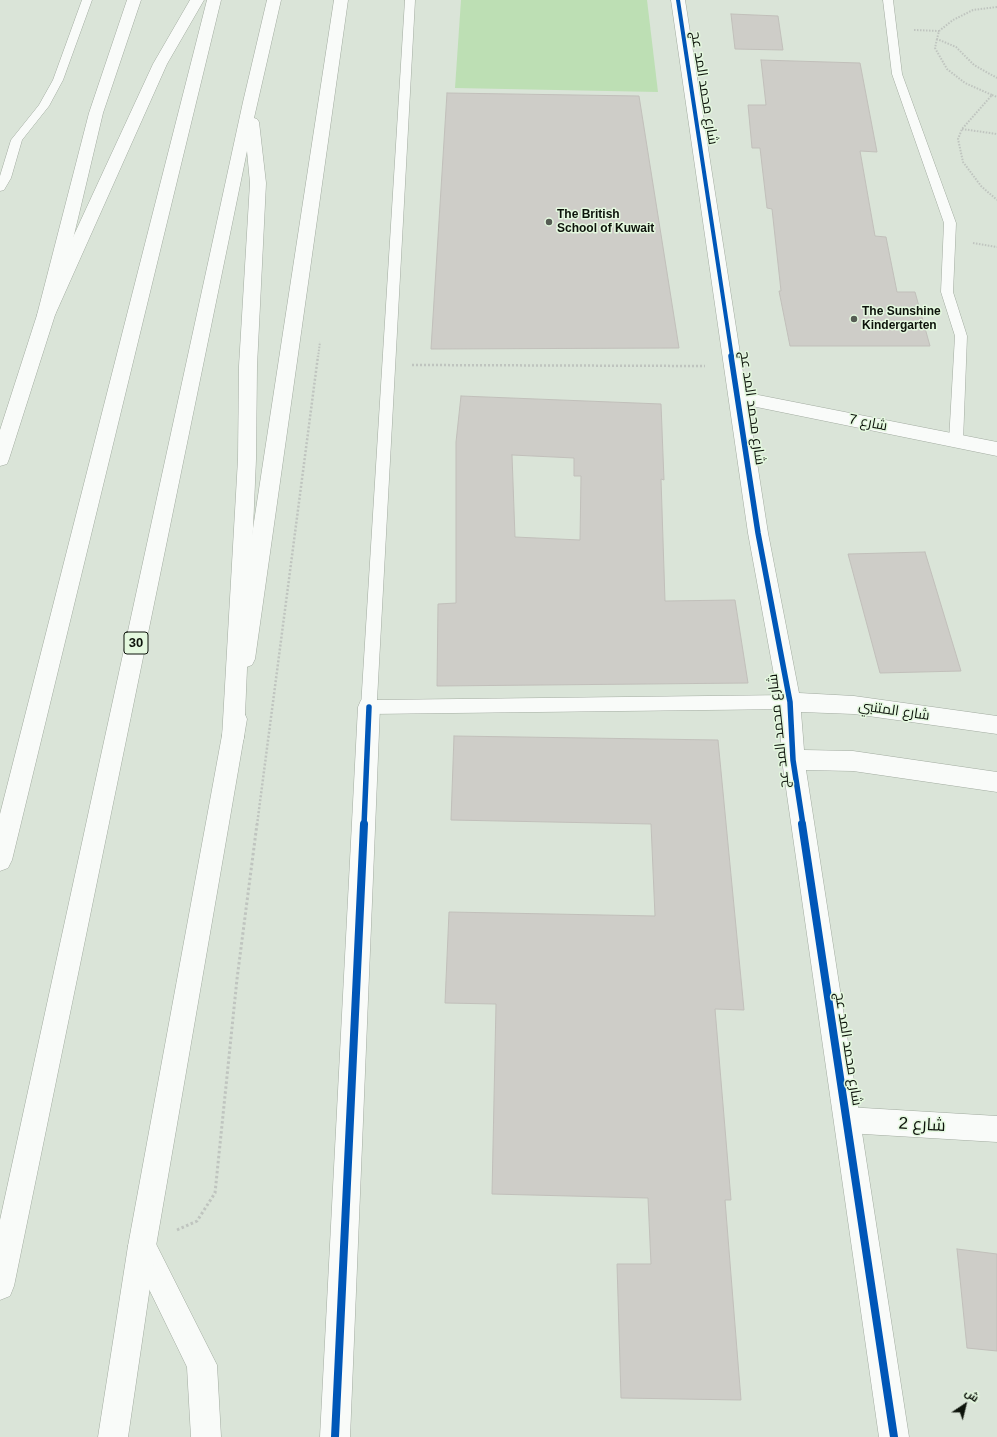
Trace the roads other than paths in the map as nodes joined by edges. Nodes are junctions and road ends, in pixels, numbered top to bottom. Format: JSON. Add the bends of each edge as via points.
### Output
{"nodes":[{"id":1,"x":86,"y":0,"type":"edge"},
{"id":2,"x":134,"y":0,"type":"edge"},
{"id":3,"x":197,"y":0,"type":"edge"},
{"id":4,"x":214,"y":0,"type":"edge"},
{"id":5,"x":274,"y":0,"type":"edge"},
{"id":6,"x":341,"y":0,"type":"edge"},
{"id":7,"x":410,"y":0,"type":"edge"},
{"id":8,"x":678,"y":0,"type":"edge"},
{"id":9,"x":888,"y":0,"type":"edge"},
{"id":10,"x":250,"y":102,"type":"junction"},
{"id":11,"x":0,"y":188,"type":"edge"},
{"id":12,"x":46,"y":315,"type":"junction"},
{"id":13,"x":738,"y":397,"type":"junction"},
{"id":14,"x":956,"y":441,"type":"junction"},
{"id":15,"x":997,"y":449,"type":"edge"},
{"id":16,"x":0,"y":459,"type":"edge"},
{"id":17,"x":790,"y":702,"type":"junction"},
{"id":18,"x":369,"y":707,"type":"junction"},
{"id":19,"x":997,"y":725,"type":"edge"},
{"id":20,"x":233,"y":738,"type":"junction"},
{"id":21,"x":793,"y":760,"type":"junction"},
{"id":22,"x":997,"y":782,"type":"edge"},
{"id":23,"x":0,"y":860,"type":"edge"},
{"id":24,"x":847,"y":1120,"type":"junction"},
{"id":25,"x":997,"y":1130,"type":"edge"},
{"id":26,"x":142,"y":1246,"type":"junction"},
{"id":27,"x":0,"y":1286,"type":"edge"},
{"id":28,"x":113,"y":1437,"type":"edge"},
{"id":29,"x":206,"y":1437,"type":"edge"},
{"id":30,"x":335,"y":1437,"type":"edge"},
{"id":31,"x":894,"y":1437,"type":"edge"}],
"edges":[{"from":1,"to":11,"type":"lane","via":[[58,80],[44,106],[17,140]]},
{"from":2,"to":12,"type":"main road","via":[[96,113]]},
{"from":3,"to":12,"type":"main road","via":[[160,64]]},
{"from":4,"to":23,"type":"main road"},
{"from":5,"to":10,"type":"main road","number":"30"},
{"from":6,"to":20,"type":"main road"},
{"from":7,"to":18,"type":"lane"},
{"from":8,"to":13,"type":"main road","name":"شارع محمد المد عج"},
{"from":9,"to":14,"type":"lane","via":[[897,74],[950,223],[948,292],[961,336]]},
{"from":10,"to":20,"type":"main road","via":[[258,183]]},
{"from":10,"to":27,"type":"main road","number":"30"},
{"from":12,"to":16,"type":"main road"},
{"from":13,"to":14,"type":"main road","name":"شارع 7"},
{"from":13,"to":17,"type":"main road","name":"شارع محمد المد عج","via":[[758,533]]},
{"from":14,"to":15,"type":"main road","name":"شارع 7"},
{"from":17,"to":18,"type":"lane"},
{"from":17,"to":19,"type":"main road","name":"شارع المتنبي","via":[[854,705]]},
{"from":17,"to":21,"type":"main road","name":"شارع محمد المد عج"},
{"from":18,"to":30,"type":"main road"},
{"from":20,"to":26,"type":"main road"},
{"from":21,"to":22,"type":"main road","via":[[853,761]]},
{"from":21,"to":24,"type":"main road","name":"شارع محمد المد عج"},
{"from":24,"to":25,"type":"main road","name":"شارع 2"},
{"from":24,"to":31,"type":"main road","name":"شارع محمد المد عج"},
{"from":26,"to":28,"type":"main road"},
{"from":26,"to":29,"type":"main road","via":[[202,1365]]}]}
